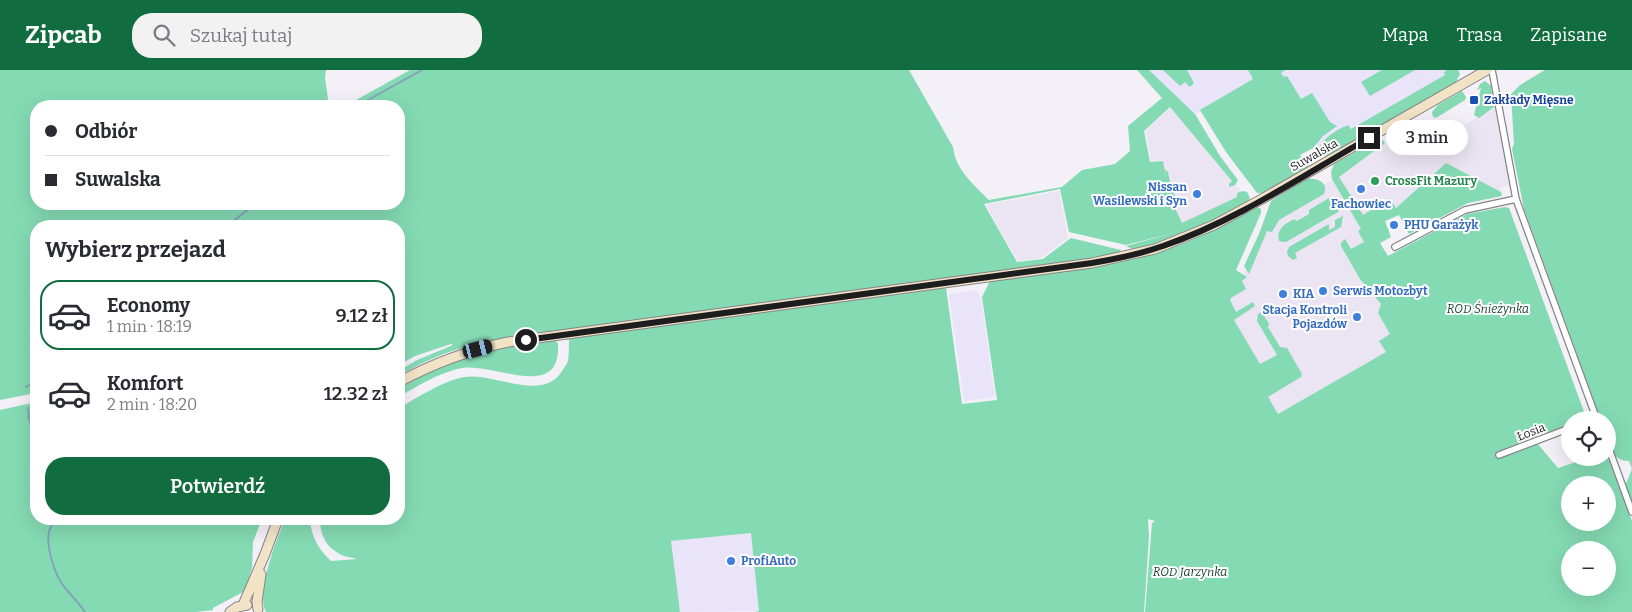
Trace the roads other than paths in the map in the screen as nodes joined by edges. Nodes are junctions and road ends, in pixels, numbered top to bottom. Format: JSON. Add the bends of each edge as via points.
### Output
{"nodes":[{"id":1,"x":1487,"y":70,"type":"edge"},
{"id":2,"x":1492,"y":70,"type":"edge"},
{"id":3,"x":1516,"y":199,"type":"junction"},
{"id":4,"x":1395,"y":247,"type":"dead end"},
{"id":5,"x":405,"y":379,"type":"edge"},
{"id":6,"x":1592,"y":411,"type":"edge"},
{"id":7,"x":1561,"y":431,"type":"edge"},
{"id":8,"x":1499,"y":455,"type":"dead end"},
{"id":9,"x":1615,"y":466,"type":"edge"},
{"id":10,"x":1632,"y":512,"type":"edge"},
{"id":11,"x":276,"y":525,"type":"edge"},
{"id":12,"x":265,"y":554,"type":"junction"},
{"id":13,"x":243,"y":605,"type":"junction"},
{"id":14,"x":260,"y":611,"type":"edge"},
{"id":15,"x":230,"y":612,"type":"edge"}],
"edges":[{"from":1,"to":5,"type":"main road","name":"Suwalska","via":[[1258,201],[1155,249],[1115,258],[508,342],[468,351]]},
{"from":2,"to":3,"type":"street"},
{"from":3,"to":4,"type":"street","via":[[1464,210]]},
{"from":3,"to":6,"type":"street"},
{"from":7,"to":8,"type":"street","name":"Łosia"},
{"from":9,"to":10,"type":"street"},
{"from":11,"to":12,"type":"main road"},
{"from":12,"to":13,"type":"main road"},
{"from":12,"to":14,"type":"main road","via":[[257,602]]},
{"from":13,"to":14,"type":"main road"},
{"from":13,"to":15,"type":"main road"}]}
